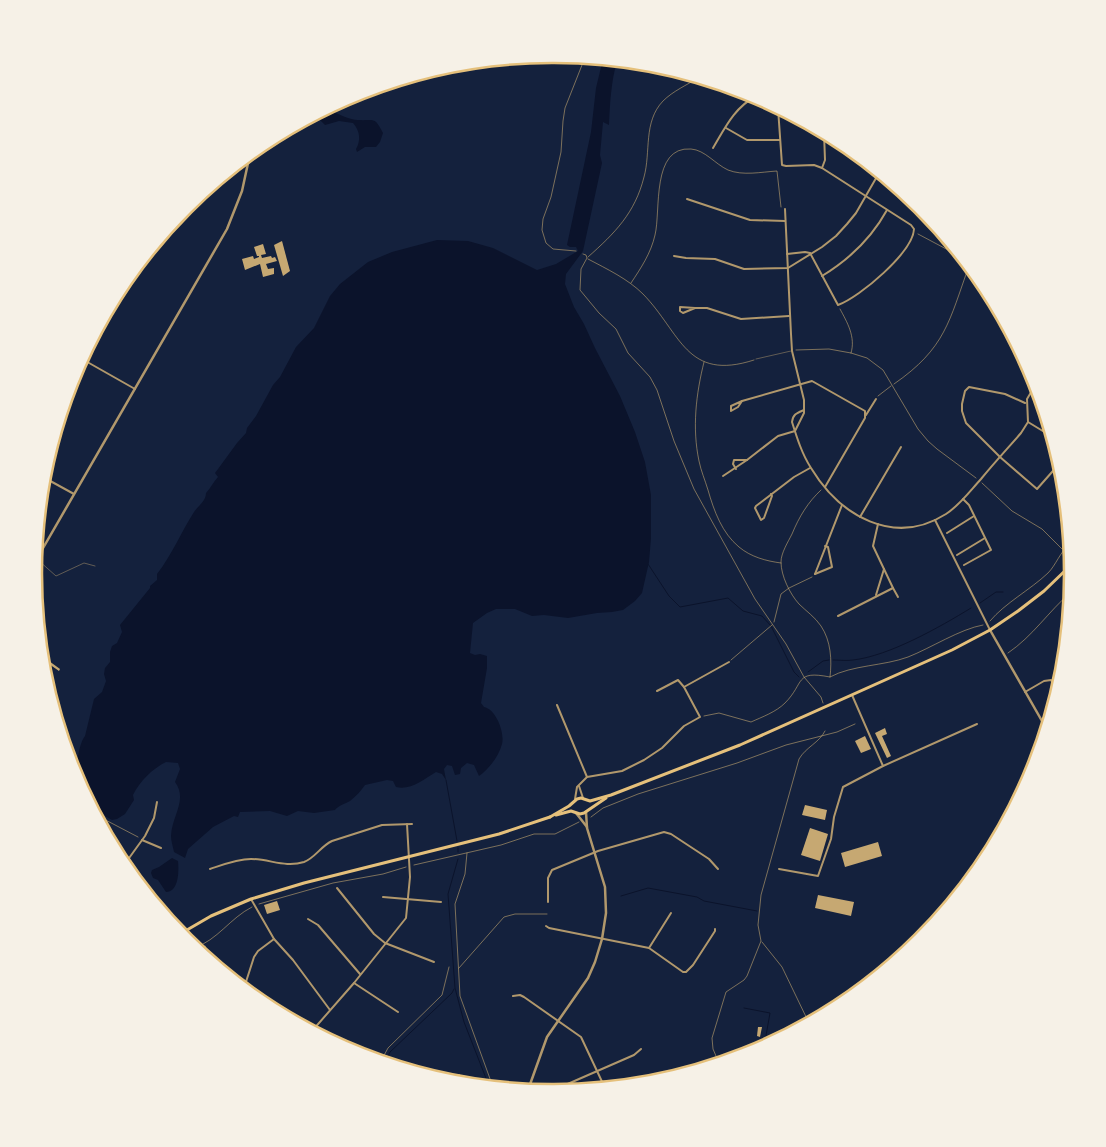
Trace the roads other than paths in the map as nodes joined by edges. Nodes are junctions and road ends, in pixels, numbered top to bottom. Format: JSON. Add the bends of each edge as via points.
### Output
{"nodes":[{"id":1,"x":748,"y":102,"type":"edge"},
{"id":2,"x":778,"y":116,"type":"edge"},
{"id":3,"x":726,"y":127,"type":"junction"},
{"id":4,"x":780,"y":140,"type":"junction"},
{"id":5,"x":824,"y":141,"type":"edge"},
{"id":6,"x":713,"y":148,"type":"dead end"},
{"id":7,"x":248,"y":163,"type":"edge"},
{"id":8,"x":822,"y":168,"type":"junction"},
{"id":9,"x":876,"y":178,"type":"edge"},
{"id":10,"x":866,"y":196,"type":"junction"},
{"id":11,"x":687,"y":199,"type":"dead end"},
{"id":12,"x":785,"y":209,"type":"dead end"},
{"id":13,"x":887,"y":210,"type":"junction"},
{"id":14,"x":785,"y":220,"type":"junction"},
{"id":15,"x":787,"y":254,"type":"junction"},
{"id":16,"x":810,"y":254,"type":"junction"},
{"id":17,"x":674,"y":256,"type":"dead end"},
{"id":18,"x":788,"y":268,"type":"junction"},
{"id":19,"x":822,"y":276,"type":"junction"},
{"id":20,"x":695,"y":308,"type":"junction"},
{"id":21,"x":789,"y":316,"type":"junction"},
{"id":22,"x":792,"y":351,"type":"junction"},
{"id":23,"x":756,"y":359,"type":"road end"},
{"id":24,"x":88,"y":363,"type":"edge"},
{"id":25,"x":800,"y":384,"type":"junction"},
{"id":26,"x":135,"y":389,"type":"junction"},
{"id":27,"x":1030,"y":393,"type":"edge"},
{"id":28,"x":876,"y":399,"type":"road end"},
{"id":29,"x":742,"y":401,"type":"junction"},
{"id":30,"x":1026,"y":403,"type":"junction"},
{"id":31,"x":804,"y":410,"type":"junction"},
{"id":32,"x":866,"y":415,"type":"junction"},
{"id":33,"x":1028,"y":422,"type":"junction"},
{"id":34,"x":795,"y":431,"type":"junction"},
{"id":35,"x":1043,"y":431,"type":"edge"},
{"id":36,"x":901,"y":447,"type":"dead end"},
{"id":37,"x":1000,"y":457,"type":"junction"},
{"id":38,"x":748,"y":460,"type":"junction"},
{"id":39,"x":810,"y":468,"type":"junction"},
{"id":40,"x":736,"y":469,"type":"junction"},
{"id":41,"x":1053,"y":471,"type":"edge"},
{"id":42,"x":723,"y":476,"type":"dead end"},
{"id":43,"x":51,"y":481,"type":"edge"},
{"id":44,"x":824,"y":487,"type":"junction"},
{"id":45,"x":74,"y":494,"type":"junction"},
{"id":46,"x":771,"y":494,"type":"junction"},
{"id":47,"x":964,"y":499,"type":"junction"},
{"id":48,"x":842,"y":505,"type":"junction"},
{"id":49,"x":974,"y":516,"type":"junction"},
{"id":50,"x":860,"y":518,"type":"junction"},
{"id":51,"x":935,"y":520,"type":"junction"},
{"id":52,"x":878,"y":524,"type":"junction"},
{"id":53,"x":947,"y":533,"type":"dead end"},
{"id":54,"x":985,"y":538,"type":"junction"},
{"id":55,"x":825,"y":546,"type":"junction"},
{"id":56,"x":44,"y":547,"type":"edge"},
{"id":57,"x":958,"y":555,"type":"dead end"},
{"id":58,"x":43,"y":563,"type":"edge"},
{"id":59,"x":964,"y":565,"type":"dead end"},
{"id":60,"x":95,"y":566,"type":"dead end"},
{"id":61,"x":884,"y":569,"type":"junction"},
{"id":62,"x":1064,"y":571,"type":"edge"},
{"id":63,"x":893,"y":588,"type":"junction"},
{"id":64,"x":876,"y":596,"type":"junction"},
{"id":65,"x":898,"y":597,"type":"dead end"},
{"id":66,"x":838,"y":616,"type":"dead end"},
{"id":67,"x":990,"y":630,"type":"junction"},
{"id":68,"x":728,"y":662,"type":"road end"},
{"id":69,"x":1052,"y":681,"type":"edge"},
{"id":70,"x":684,"y":687,"type":"junction"},
{"id":71,"x":656,"y":691,"type":"dead end"},
{"id":72,"x":1025,"y":692,"type":"junction"},
{"id":73,"x":852,"y":695,"type":"junction"},
{"id":74,"x":557,"y":705,"type":"dead end"},
{"id":75,"x":1042,"y":720,"type":"edge"},
{"id":76,"x":977,"y":724,"type":"dead end"},
{"id":77,"x":883,"y":766,"type":"junction"},
{"id":78,"x":587,"y":777,"type":"junction"},
{"id":79,"x":580,"y":784,"type":"junction"},
{"id":80,"x":611,"y":795,"type":"junction"},
{"id":81,"x":584,"y":799,"type":"junction"},
{"id":82,"x":574,"y":801,"type":"junction"},
{"id":83,"x":157,"y":802,"type":"dead end"},
{"id":84,"x":586,"y":811,"type":"junction"},
{"id":85,"x":575,"y":812,"type":"junction"},
{"id":86,"x":550,"y":817,"type":"junction"},
{"id":87,"x":584,"y":819,"type":"junction"},
{"id":88,"x":407,"y":824,"type":"junction"},
{"id":89,"x":412,"y":824,"type":"dead end"},
{"id":90,"x":142,"y":839,"type":"junction"},
{"id":91,"x":161,"y":848,"type":"dead end"},
{"id":92,"x":596,"y":852,"type":"junction"},
{"id":93,"x":409,"y":856,"type":"junction"},
{"id":94,"x":129,"y":857,"type":"edge"},
{"id":95,"x":778,"y":868,"type":"dead end"},
{"id":96,"x":210,"y":869,"type":"dead end"},
{"id":97,"x":718,"y":869,"type":"dead end"},
{"id":98,"x":338,"y":888,"type":"dead end"},
{"id":99,"x":383,"y":897,"type":"dead end"},
{"id":100,"x":251,"y":899,"type":"junction"},
{"id":101,"x":408,"y":899,"type":"junction"},
{"id":102,"x":441,"y":902,"type":"dead end"},
{"id":103,"x":548,"y":902,"type":"dead end"},
{"id":104,"x":670,"y":913,"type":"dead end"},
{"id":105,"x":308,"y":919,"type":"dead end"},
{"id":106,"x":546,"y":926,"type":"dead end"},
{"id":107,"x":715,"y":929,"type":"dead end"},
{"id":108,"x":188,"y":930,"type":"edge"},
{"id":109,"x":274,"y":939,"type":"junction"},
{"id":110,"x":602,"y":939,"type":"junction"},
{"id":111,"x":385,"y":943,"type":"junction"},
{"id":112,"x":649,"y":948,"type":"junction"},
{"id":113,"x":434,"y":962,"type":"dead end"},
{"id":114,"x":360,"y":974,"type":"junction"},
{"id":115,"x":246,"y":982,"type":"edge"},
{"id":116,"x":354,"y":982,"type":"junction"},
{"id":117,"x":513,"y":996,"type":"dead end"},
{"id":118,"x":330,"y":1010,"type":"junction"},
{"id":119,"x":398,"y":1012,"type":"dead end"},
{"id":120,"x":558,"y":1020,"type":"junction"},
{"id":121,"x":317,"y":1026,"type":"edge"},
{"id":122,"x":641,"y":1049,"type":"dead end"},
{"id":123,"x":598,"y":1070,"type":"junction"},
{"id":124,"x":603,"y":1081,"type":"edge"},
{"id":125,"x":530,"y":1083,"type":"edge"},
{"id":126,"x":568,"y":1084,"type":"edge"}],
"edges":[{"from":1,"to":3,"type":"street","via":[[733,115]]},
{"from":2,"to":4,"type":"street"},
{"from":3,"to":4,"type":"street","via":[[747,140]]},
{"from":3,"to":6,"type":"street"},
{"from":4,"to":8,"type":"street","via":[[783,166]]},
{"from":5,"to":8,"type":"street"},
{"from":7,"to":26,"type":"street","via":[[229,224]]},
{"from":8,"to":10,"type":"street"},
{"from":9,"to":10,"type":"street"},
{"from":10,"to":13,"type":"street"},
{"from":10,"to":16,"type":"street","via":[[836,236]]},
{"from":11,"to":14,"type":"street","via":[[750,220]]},
{"from":12,"to":14,"type":"street"},
{"from":13,"to":19,"type":"street","via":[[859,249]]},
{"from":13,"to":19,"type":"street","via":[[912,226],[914,232],[900,255],[884,272],[857,295],[838,305]]},
{"from":14,"to":15,"type":"street"},
{"from":15,"to":16,"type":"street"},
{"from":15,"to":18,"type":"street"},
{"from":16,"to":18,"type":"street"},
{"from":16,"to":19,"type":"street"},
{"from":17,"to":18,"type":"street","via":[[715,260],[744,270]]},
{"from":18,"to":21,"type":"street"},
{"from":20,"to":20,"type":"street","via":[[680,307],[680,311],[683,313]]},
{"from":20,"to":21,"type":"street","via":[[707,308],[741,319]]},
{"from":21,"to":22,"type":"street"},
{"from":22,"to":23,"type":"lane"},
{"from":22,"to":25,"type":"street"},
{"from":24,"to":26,"type":"street"},
{"from":25,"to":29,"type":"street"},
{"from":25,"to":31,"type":"street"},
{"from":25,"to":32,"type":"street","via":[[813,382],[865,411]]},
{"from":26,"to":45,"type":"street"},
{"from":27,"to":30,"type":"street"},
{"from":28,"to":32,"type":"street"},
{"from":29,"to":29,"type":"street","via":[[738,408],[732,411],[733,404]]},
{"from":30,"to":33,"type":"street"},
{"from":30,"to":37,"type":"street","via":[[1005,394],[971,387],[965,391],[962,406],[966,423]]},
{"from":31,"to":34,"type":"street"},
{"from":31,"to":34,"type":"street","via":[[793,417]]},
{"from":32,"to":44,"type":"street"},
{"from":33,"to":35,"type":"street"},
{"from":33,"to":37,"type":"street"},
{"from":34,"to":38,"type":"street","via":[[778,436]]},
{"from":34,"to":39,"type":"street"},
{"from":36,"to":50,"type":"street"},
{"from":37,"to":41,"type":"street","via":[[1037,489]]},
{"from":37,"to":47,"type":"street"},
{"from":38,"to":40,"type":"street"},
{"from":38,"to":40,"type":"street","via":[[734,460]]},
{"from":39,"to":44,"type":"street"},
{"from":39,"to":46,"type":"street"},
{"from":40,"to":42,"type":"street"},
{"from":43,"to":45,"type":"street"},
{"from":44,"to":48,"type":"street"},
{"from":45,"to":56,"type":"street"},
{"from":46,"to":46,"type":"street","via":[[764,518],[761,520],[755,508]]},
{"from":47,"to":49,"type":"street"},
{"from":47,"to":51,"type":"street"},
{"from":48,"to":50,"type":"street"},
{"from":48,"to":55,"type":"street"},
{"from":49,"to":53,"type":"street"},
{"from":49,"to":54,"type":"street"},
{"from":50,"to":52,"type":"street"},
{"from":51,"to":52,"type":"street","via":[[910,528]]},
{"from":51,"to":67,"type":"street"},
{"from":52,"to":61,"type":"street","via":[[873,546]]},
{"from":54,"to":57,"type":"street"},
{"from":54,"to":59,"type":"street","via":[[991,550]]},
{"from":55,"to":55,"type":"street","via":[[815,574],[832,567],[828,547]]},
{"from":58,"to":60,"type":"lane","via":[[56,576],[84,563]]},
{"from":61,"to":63,"type":"street"},
{"from":61,"to":64,"type":"street"},
{"from":62,"to":67,"type":"main road","via":[[1018,612]]},
{"from":63,"to":64,"type":"street"},
{"from":63,"to":65,"type":"street"},
{"from":64,"to":66,"type":"street"},
{"from":67,"to":72,"type":"street"},
{"from":67,"to":73,"type":"main road"},
{"from":68,"to":70,"type":"street"},
{"from":69,"to":72,"type":"street"},
{"from":70,"to":71,"type":"street","via":[[678,680]]},
{"from":70,"to":78,"type":"street","via":[[700,717],[684,726],[662,748],[644,760],[622,771]]},
{"from":72,"to":75,"type":"street"},
{"from":73,"to":77,"type":"street"},
{"from":73,"to":80,"type":"main road","via":[[740,746]]},
{"from":74,"to":78,"type":"street"},
{"from":76,"to":77,"type":"street"},
{"from":77,"to":95,"type":"street","via":[[841,790],[831,839],[818,876]]},
{"from":78,"to":79,"type":"street"},
{"from":79,"to":81,"type":"street","via":[[579,791]]},
{"from":79,"to":82,"type":"street"},
{"from":80,"to":81,"type":"main road","via":[[590,801]]},
{"from":80,"to":84,"type":"main road"},
{"from":81,"to":82,"type":"main road"},
{"from":81,"to":84,"type":"main road","via":[[588,804]]},
{"from":82,"to":85,"type":"main road","via":[[572,808]]},
{"from":82,"to":86,"type":"main road"},
{"from":83,"to":90,"type":"street","via":[[154,818]]},
{"from":84,"to":85,"type":"main road","via":[[582,814]]},
{"from":84,"to":87,"type":"street"},
{"from":85,"to":86,"type":"main road"},
{"from":85,"to":87,"type":"street"},
{"from":86,"to":93,"type":"main road","via":[[499,834]]},
{"from":87,"to":92,"type":"street"},
{"from":88,"to":89,"type":"street"},
{"from":88,"to":93,"type":"street"},
{"from":88,"to":96,"type":"street","via":[[382,825],[332,842],[298,864],[246,859]]},
{"from":90,"to":91,"type":"street"},
{"from":90,"to":94,"type":"street"},
{"from":92,"to":97,"type":"street","via":[[664,832],[709,859]]},
{"from":92,"to":103,"type":"street","via":[[552,870],[548,878]]},
{"from":92,"to":110,"type":"street","via":[[607,905]]},
{"from":93,"to":100,"type":"main road"},
{"from":93,"to":101,"type":"street"},
{"from":98,"to":111,"type":"street","via":[[374,934]]},
{"from":99,"to":101,"type":"street"},
{"from":100,"to":108,"type":"main road"},
{"from":100,"to":109,"type":"street"},
{"from":101,"to":102,"type":"street"},
{"from":101,"to":111,"type":"street","via":[[406,918]]},
{"from":104,"to":112,"type":"street"},
{"from":105,"to":114,"type":"street","via":[[318,925]]},
{"from":106,"to":110,"type":"street"},
{"from":107,"to":112,"type":"street","via":[[686,972]]},
{"from":109,"to":115,"type":"street","via":[[258,950]]},
{"from":109,"to":118,"type":"street"},
{"from":110,"to":112,"type":"street"},
{"from":110,"to":120,"type":"street","via":[[588,978]]},
{"from":111,"to":113,"type":"street"},
{"from":111,"to":114,"type":"street"},
{"from":114,"to":116,"type":"street"},
{"from":116,"to":118,"type":"street"},
{"from":116,"to":119,"type":"street"},
{"from":117,"to":120,"type":"street","via":[[524,997]]},
{"from":118,"to":121,"type":"street"},
{"from":120,"to":123,"type":"street","via":[[581,1037]]},
{"from":120,"to":125,"type":"street","via":[[547,1036]]},
{"from":122,"to":123,"type":"street"},
{"from":123,"to":124,"type":"street"},
{"from":123,"to":126,"type":"street"}]}
